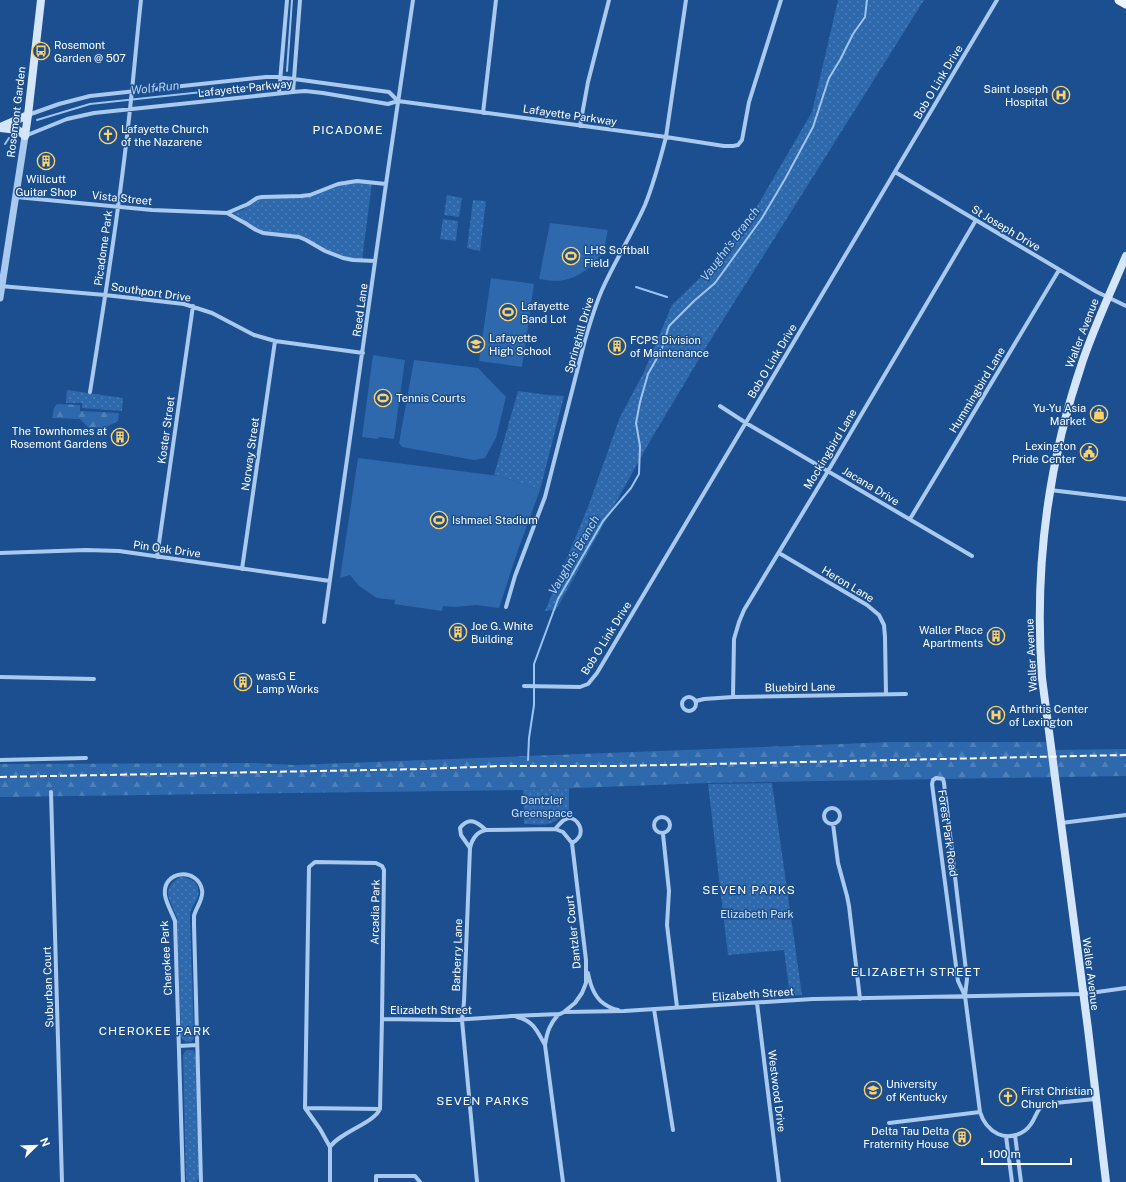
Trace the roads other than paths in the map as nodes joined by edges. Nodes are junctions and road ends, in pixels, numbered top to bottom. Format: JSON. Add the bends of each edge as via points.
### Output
{"nodes":[{"id":1,"x":41,"y":0,"type":"edge"},
{"id":2,"x":141,"y":0,"type":"edge"},
{"id":3,"x":287,"y":0,"type":"edge"},
{"id":4,"x":300,"y":0,"type":"edge"},
{"id":5,"x":413,"y":0,"type":"edge"},
{"id":6,"x":496,"y":0,"type":"edge"},
{"id":7,"x":609,"y":0,"type":"edge"},
{"id":8,"x":686,"y":0,"type":"edge"},
{"id":9,"x":781,"y":0,"type":"edge"},
{"id":10,"x":997,"y":0,"type":"edge"},
{"id":11,"x":1119,"y":0,"type":"edge"},
{"id":12,"x":1126,"y":4,"type":"edge"},
{"id":13,"x":280,"y":77,"type":"junction"},
{"id":14,"x":294,"y":79,"type":"junction"},
{"id":15,"x":132,"y":92,"type":"junction"},
{"id":16,"x":293,"y":92,"type":"junction"},
{"id":17,"x":279,"y":93,"type":"junction"},
{"id":18,"x":398,"y":101,"type":"junction"},
{"id":19,"x":131,"y":107,"type":"junction"},
{"id":20,"x":483,"y":112,"type":"junction"},
{"id":21,"x":28,"y":115,"type":"junction"},
{"id":22,"x":580,"y":126,"type":"junction"},
{"id":23,"x":0,"y":127,"type":"edge"},
{"id":24,"x":25,"y":136,"type":"junction"},
{"id":25,"x":666,"y":137,"type":"junction"},
{"id":26,"x":895,"y":172,"type":"junction"},
{"id":27,"x":386,"y":184,"type":"junction"},
{"id":28,"x":16,"y":197,"type":"junction"},
{"id":29,"x":118,"y":206,"type":"junction"},
{"id":30,"x":227,"y":213,"type":"junction"},
{"id":31,"x":976,"y":220,"type":"junction"},
{"id":32,"x":1126,"y":256,"type":"edge"},
{"id":33,"x":375,"y":261,"type":"junction"},
{"id":34,"x":1059,"y":270,"type":"junction"},
{"id":35,"x":1,"y":286,"type":"edge"},
{"id":36,"x":105,"y":295,"type":"junction"},
{"id":37,"x":0,"y":298,"type":"edge"},
{"id":38,"x":1108,"y":298,"type":"junction"},
{"id":39,"x":192,"y":306,"type":"junction"},
{"id":40,"x":1126,"y":306,"type":"edge"},
{"id":41,"x":275,"y":341,"type":"junction"},
{"id":42,"x":363,"y":353,"type":"junction"},
{"id":43,"x":90,"y":392,"type":"dead end"},
{"id":44,"x":720,"y":406,"type":"dead end"},
{"id":45,"x":746,"y":423,"type":"junction"},
{"id":46,"x":828,"y":471,"type":"junction"},
{"id":47,"x":1050,"y":490,"type":"junction"},
{"id":48,"x":1126,"y":499,"type":"edge"},
{"id":49,"x":910,"y":519,"type":"junction"},
{"id":50,"x":0,"y":553,"type":"edge"},
{"id":51,"x":779,"y":553,"type":"junction"},
{"id":52,"x":157,"y":556,"type":"junction"},
{"id":53,"x":972,"y":556,"type":"dead end"},
{"id":54,"x":242,"y":569,"type":"junction"},
{"id":55,"x":330,"y":581,"type":"junction"},
{"id":56,"x":506,"y":607,"type":"dead end"},
{"id":57,"x":324,"y":622,"type":"dead end"},
{"id":58,"x":0,"y":677,"type":"edge"},
{"id":59,"x":94,"y":679,"type":"dead end"},
{"id":60,"x":524,"y":686,"type":"dead end"},
{"id":61,"x":886,"y":694,"type":"junction"},
{"id":62,"x":906,"y":694,"type":"dead end"},
{"id":63,"x":733,"y":697,"type":"junction"},
{"id":64,"x":696,"y":702,"type":"dead end"},
{"id":65,"x":86,"y":758,"type":"dead end"},
{"id":66,"x":0,"y":760,"type":"edge"},
{"id":67,"x":51,"y":792,"type":"dead end"},
{"id":68,"x":1126,"y":815,"type":"edge"},
{"id":69,"x":1060,"y":823,"type":"junction"},
{"id":70,"x":833,"y":824,"type":"junction"},
{"id":71,"x":555,"y":829,"type":"junction"},
{"id":72,"x":486,"y":830,"type":"junction"},
{"id":73,"x":663,"y":834,"type":"junction"},
{"id":74,"x":572,"y":843,"type":"junction"},
{"id":75,"x":470,"y":848,"type":"junction"},
{"id":76,"x":956,"y":882,"type":"junction"},
{"id":77,"x":946,"y":883,"type":"junction"},
{"id":78,"x":586,"y":960,"type":"junction"},
{"id":79,"x":1126,"y":988,"type":"edge"},
{"id":80,"x":1083,"y":994,"type":"junction"},
{"id":81,"x":965,"y":996,"type":"junction"},
{"id":82,"x":860,"y":999,"type":"junction"},
{"id":83,"x":757,"y":1003,"type":"junction"},
{"id":84,"x":677,"y":1007,"type":"junction"},
{"id":85,"x":654,"y":1009,"type":"junction"},
{"id":86,"x":620,"y":1011,"type":"junction"},
{"id":87,"x":564,"y":1012,"type":"junction"},
{"id":88,"x":560,"y":1014,"type":"junction"},
{"id":89,"x":512,"y":1016,"type":"junction"},
{"id":90,"x":382,"y":1019,"type":"junction"},
{"id":91,"x":462,"y":1020,"type":"junction"},
{"id":92,"x":197,"y":1045,"type":"junction"},
{"id":93,"x":545,"y":1045,"type":"junction"},
{"id":94,"x":179,"y":1046,"type":"junction"},
{"id":95,"x":1095,"y":1099,"type":"junction"},
{"id":96,"x":305,"y":1108,"type":"junction"},
{"id":97,"x":380,"y":1109,"type":"junction"},
{"id":98,"x":980,"y":1112,"type":"junction"},
{"id":99,"x":889,"y":1123,"type":"dead end"},
{"id":100,"x":673,"y":1130,"type":"dead end"},
{"id":101,"x":1006,"y":1136,"type":"junction"},
{"id":102,"x":1015,"y":1136,"type":"junction"},
{"id":103,"x":330,"y":1147,"type":"junction"},
{"id":104,"x":62,"y":1182,"type":"edge"},
{"id":105,"x":183,"y":1182,"type":"edge"},
{"id":106,"x":201,"y":1182,"type":"edge"},
{"id":107,"x":330,"y":1182,"type":"edge"},
{"id":108,"x":376,"y":1182,"type":"edge"},
{"id":109,"x":420,"y":1182,"type":"edge"},
{"id":110,"x":477,"y":1182,"type":"edge"},
{"id":111,"x":563,"y":1182,"type":"edge"},
{"id":112,"x":779,"y":1182,"type":"edge"},
{"id":113,"x":1012,"y":1182,"type":"edge"},
{"id":114,"x":1021,"y":1182,"type":"edge"},
{"id":115,"x":1106,"y":1182,"type":"edge"}],
"edges":[{"from":1,"to":21,"type":"main road","name":"Rosemont Garden"},
{"from":2,"to":15,"type":"street","name":"Picadome Park"},
{"from":3,"to":13,"type":"street"},
{"from":4,"to":14,"type":"street"},
{"from":5,"to":18,"type":"street","name":"Reed Lane"},
{"from":6,"to":20,"type":"street"},
{"from":7,"to":22,"type":"street","via":[[588,82]]},
{"from":8,"to":25,"type":"street","name":"Springhill Drive"},
{"from":9,"to":25,"type":"street","name":"Lafayette Parkway","via":[[749,102],[743,136],[738,145],[724,146]]},
{"from":10,"to":26,"type":"street","name":"Bob O Link Drive"},
{"from":11,"to":12,"type":"main road"},
{"from":13,"to":14,"type":"street","name":"Lafayette Parkway"},
{"from":13,"to":15,"type":"street","name":"Lafayette Parkway"},
{"from":13,"to":17,"type":"street"},
{"from":14,"to":16,"type":"street"},
{"from":14,"to":18,"type":"street","name":"Lafayette Parkway","via":[[389,92]]},
{"from":15,"to":19,"type":"street","name":"Picadome Park"},
{"from":15,"to":21,"type":"street","name":"Lafayette Parkway","via":[[70,100]]},
{"from":16,"to":17,"type":"street","name":"Lafayette Parkway"},
{"from":16,"to":18,"type":"street","name":"Lafayette Parkway","via":[[305,91],[388,104]]},
{"from":17,"to":19,"type":"street","name":"Lafayette Parkway"},
{"from":18,"to":20,"type":"street","name":"Lafayette Parkway"},
{"from":18,"to":27,"type":"street","name":"Reed Lane"},
{"from":19,"to":24,"type":"street","name":"Lafayette Parkway","via":[[74,118]]},
{"from":19,"to":29,"type":"street","name":"Picadome Park"},
{"from":20,"to":22,"type":"street","name":"Lafayette Parkway"},
{"from":21,"to":23,"type":"main road"},
{"from":21,"to":24,"type":"main road","name":"Rosemont Garden"},
{"from":22,"to":25,"type":"street","name":"Lafayette Parkway"},
{"from":23,"to":24,"type":"main road","via":[[18,130]]},
{"from":24,"to":28,"type":"street","name":"Rosemont Garden"},
{"from":25,"to":56,"type":"street","name":"Springhill Drive","via":[[646,204],[606,282],[593,314],[545,497]]},
{"from":26,"to":31,"type":"street","name":"St Joseph Drive"},
{"from":26,"to":45,"type":"street","name":"Bob O Link Drive"},
{"from":27,"to":30,"type":"street","via":[[357,181],[338,184],[301,196],[262,197]]},
{"from":27,"to":33,"type":"street","name":"Reed Lane"},
{"from":28,"to":29,"type":"street","name":"Vista Street"},
{"from":28,"to":35,"type":"street","name":"Rosemont Garden"},
{"from":29,"to":30,"type":"street","name":"Vista Street"},
{"from":29,"to":36,"type":"street","name":"Picadome Park"},
{"from":30,"to":33,"type":"street","via":[[263,233],[299,237],[343,258]]},
{"from":31,"to":34,"type":"street","name":"St Joseph Drive"},
{"from":31,"to":46,"type":"street","name":"Mockingbird Lane"},
{"from":32,"to":38,"type":"main road","name":"Waller Avenue"},
{"from":33,"to":42,"type":"street","name":"Reed Lane"},
{"from":34,"to":38,"type":"street","name":"St Joseph Drive"},
{"from":34,"to":49,"type":"street","name":"Hummingbird Lane"},
{"from":35,"to":36,"type":"street","name":"Southport Drive"},
{"from":35,"to":37,"type":"street","name":"Rosemont Garden"},
{"from":36,"to":39,"type":"street","name":"Southport Drive"},
{"from":36,"to":43,"type":"street","name":"Picadome Park"},
{"from":38,"to":40,"type":"street","name":"St Joseph Drive"},
{"from":38,"to":47,"type":"main road","name":"Waller Avenue","via":[[1070,400]]},
{"from":39,"to":41,"type":"street","name":"Southport Drive","via":[[212,313],[254,335]]},
{"from":39,"to":52,"type":"street","name":"Koster Street"},
{"from":41,"to":42,"type":"street","name":"Southport Drive"},
{"from":41,"to":54,"type":"street","name":"Norway Street"},
{"from":42,"to":55,"type":"street","name":"Reed Lane"},
{"from":44,"to":45,"type":"street","name":"Jacana Drive"},
{"from":45,"to":46,"type":"street","name":"Jacana Drive"},
{"from":45,"to":60,"type":"street","name":"Bob O Link Drive","via":[[590,682],[580,687]]},
{"from":46,"to":49,"type":"street","name":"Jacana Drive"},
{"from":46,"to":51,"type":"street","name":"Mockingbird Lane"},
{"from":47,"to":48,"type":"street"},
{"from":47,"to":69,"type":"main road","name":"Waller Avenue","via":[[1042,564],[1040,631],[1042,680]]},
{"from":49,"to":53,"type":"street","name":"Jacana Drive"},
{"from":50,"to":52,"type":"street","name":"Pin Oak Drive","via":[[99,550]]},
{"from":51,"to":61,"type":"street","name":"Heron Lane","via":[[867,605],[879,615],[885,630]]},
{"from":51,"to":63,"type":"street","name":"Mockingbird Lane","via":[[744,610],[735,633]]},
{"from":52,"to":54,"type":"street","name":"Pin Oak Drive"},
{"from":54,"to":55,"type":"street","name":"Pin Oak Drive"},
{"from":55,"to":57,"type":"street","name":"Reed Lane"},
{"from":58,"to":59,"type":"street"},
{"from":61,"to":62,"type":"street","name":"Bluebird Lane"},
{"from":61,"to":63,"type":"street","name":"Bluebird Lane"},
{"from":63,"to":64,"type":"street","name":"Bluebird Lane"},
{"from":65,"to":66,"type":"street"},
{"from":67,"to":104,"type":"street","name":"Suburban Court"},
{"from":68,"to":69,"type":"street"},
{"from":69,"to":80,"type":"main road","name":"Waller Avenue"},
{"from":70,"to":70,"type":"street","via":[[839,820],[840,814],[838,810],[830,807],[825,810],[824,819],[827,823]]},
{"from":70,"to":82,"type":"street","via":[[838,863],[849,906]]},
{"from":71,"to":72,"type":"street"},
{"from":71,"to":74,"type":"street","via":[[563,832]]},
{"from":71,"to":74,"type":"street","via":[[568,818],[577,822],[581,833]]},
{"from":72,"to":75,"type":"street","via":[[481,831],[472,840]]},
{"from":72,"to":75,"type":"street","via":[[477,822],[463,824],[460,828],[461,835]]},
{"from":73,"to":73,"type":"street","via":[[668,831],[670,824],[667,819],[660,817],[655,820],[653,826],[657,833]]},
{"from":73,"to":84,"type":"street","via":[[669,891],[667,925]]},
{"from":74,"to":78,"type":"street","name":"Dantzler Court"},
{"from":75,"to":91,"type":"street","name":"Barberry Lane"},
{"from":76,"to":77,"type":"street"},
{"from":76,"to":77,"type":"street","name":"Forest Park Road","via":[[944,783],[943,779],[936,778],[932,784]]},
{"from":76,"to":81,"type":"street","name":"Forest Park Road","via":[[967,979]]},
{"from":77,"to":81,"type":"street","name":"Forest Park Road","via":[[958,981]]},
{"from":78,"to":86,"type":"street","via":[[592,987],[598,997],[606,1005]]},
{"from":78,"to":87,"type":"street","name":"Dantzler Court","via":[[586,982],[582,993]]},
{"from":79,"to":80,"type":"street","name":"Elizabeth Street"},
{"from":80,"to":81,"type":"street","name":"Elizabeth Street"},
{"from":80,"to":95,"type":"main road","name":"Waller Avenue"},
{"from":81,"to":82,"type":"street","name":"Elizabeth Street"},
{"from":81,"to":98,"type":"street","name":"Forest Park Road"},
{"from":82,"to":83,"type":"street","name":"Elizabeth Street"},
{"from":83,"to":84,"type":"street","name":"Elizabeth Street"},
{"from":83,"to":112,"type":"street","name":"Westwood Drive"},
{"from":84,"to":85,"type":"street","name":"Elizabeth Street"},
{"from":85,"to":86,"type":"street","name":"Elizabeth Street"},
{"from":85,"to":100,"type":"street"},
{"from":86,"to":87,"type":"street","name":"Elizabeth Street"},
{"from":87,"to":88,"type":"street","name":"Elizabeth Street"},
{"from":88,"to":89,"type":"street","name":"Elizabeth Street"},
{"from":88,"to":93,"type":"street","via":[[548,1030]]},
{"from":89,"to":91,"type":"street","name":"Elizabeth Street"},
{"from":89,"to":93,"type":"street","via":[[533,1024]]},
{"from":90,"to":91,"type":"street","name":"Elizabeth Street"},
{"from":90,"to":96,"type":"street","name":"Arcadia Park","via":[[383,867],[376,863],[313,863],[309,867]]},
{"from":90,"to":97,"type":"street","name":"Arcadia Park"},
{"from":91,"to":110,"type":"street","name":"Barberry Lane"},
{"from":92,"to":94,"type":"street"},
{"from":92,"to":94,"type":"street","name":"Cherokee Park","via":[[194,916],[202,898],[202,889],[197,880],[183,874],[175,875],[170,880],[165,886],[164,895],[175,921]]},
{"from":92,"to":106,"type":"street","name":"Cherokee Park"},
{"from":93,"to":111,"type":"street"},
{"from":94,"to":105,"type":"street","name":"Cherokee Park"},
{"from":95,"to":102,"type":"street","via":[[1042,1106],[1028,1128]]},
{"from":95,"to":115,"type":"main road","name":"Waller Avenue"},
{"from":96,"to":97,"type":"street"},
{"from":96,"to":103,"type":"street"},
{"from":97,"to":103,"type":"street"},
{"from":98,"to":99,"type":"street"},
{"from":98,"to":101,"type":"street","via":[[982,1120],[990,1129]]},
{"from":101,"to":102,"type":"street"},
{"from":101,"to":113,"type":"street"},
{"from":102,"to":114,"type":"street"},
{"from":103,"to":107,"type":"street"},
{"from":108,"to":109,"type":"street","via":[[376,1176],[415,1176]]}]}
